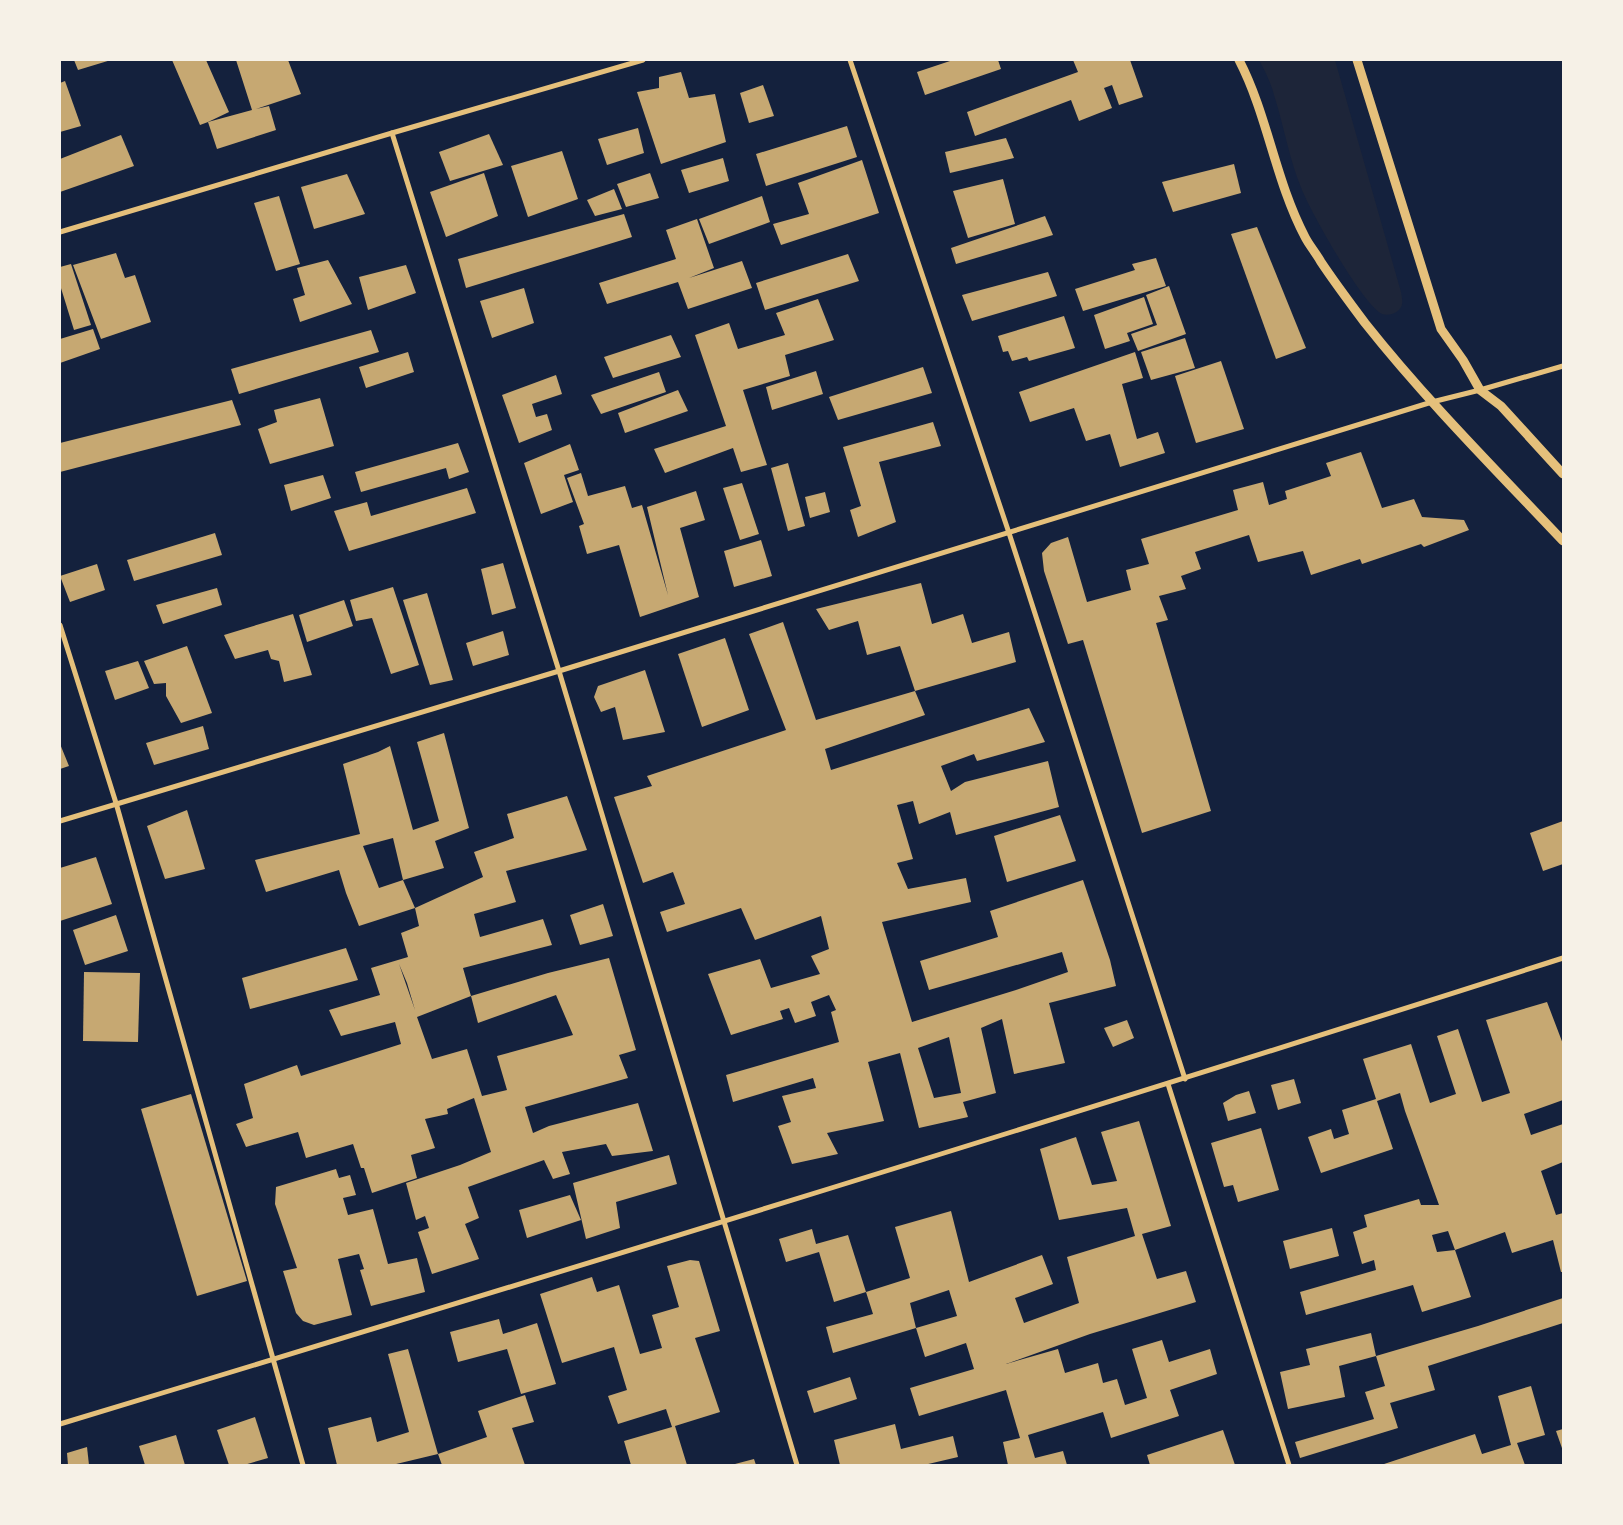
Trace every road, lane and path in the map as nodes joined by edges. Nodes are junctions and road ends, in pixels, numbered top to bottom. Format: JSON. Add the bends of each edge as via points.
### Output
{"nodes":[{"id":1,"x":644,"y":60,"type":"edge"},
{"id":2,"x":850,"y":60,"type":"edge"},
{"id":3,"x":1239,"y":60,"type":"edge"},
{"id":4,"x":1357,"y":60,"type":"edge"},
{"id":5,"x":392,"y":132,"type":"junction"},
{"id":6,"x":60,"y":232,"type":"edge"},
{"id":7,"x":1563,"y":366,"type":"edge"},
{"id":8,"x":1480,"y":390,"type":"junction"},
{"id":9,"x":1432,"y":402,"type":"junction"},
{"id":10,"x":1563,"y":474,"type":"edge"},
{"id":11,"x":1009,"y":533,"type":"junction"},
{"id":12,"x":1563,"y":541,"type":"edge"},
{"id":13,"x":60,"y":626,"type":"edge"},
{"id":14,"x":559,"y":671,"type":"junction"},
{"id":15,"x":116,"y":803,"type":"junction"},
{"id":16,"x":60,"y":821,"type":"edge"},
{"id":17,"x":1563,"y":958,"type":"edge"},
{"id":18,"x":1185,"y":1079,"type":"junction"},
{"id":19,"x":1168,"y":1084,"type":"junction"},
{"id":20,"x":725,"y":1221,"type":"junction"},
{"id":21,"x":273,"y":1359,"type":"junction"},
{"id":22,"x":60,"y":1424,"type":"edge"},
{"id":23,"x":303,"y":1465,"type":"edge"},
{"id":24,"x":797,"y":1465,"type":"edge"},
{"id":25,"x":1290,"y":1465,"type":"edge"}],
"edges":[{"from":1,"to":5,"type":"street"},
{"from":2,"to":11,"type":"street"},
{"from":3,"to":9,"type":"street","via":[[1251,83],[1283,187],[1305,237],[1346,299]]},
{"from":4,"to":8,"type":"street","via":[[1441,329]]},
{"from":5,"to":6,"type":"street"},
{"from":5,"to":14,"type":"street"},
{"from":7,"to":8,"type":"street"},
{"from":8,"to":9,"type":"street"},
{"from":8,"to":10,"type":"street","via":[[1501,406]]},
{"from":9,"to":11,"type":"street"},
{"from":9,"to":12,"type":"street"},
{"from":11,"to":14,"type":"street"},
{"from":11,"to":18,"type":"street"},
{"from":13,"to":15,"type":"street"},
{"from":14,"to":15,"type":"street"},
{"from":14,"to":20,"type":"street"},
{"from":15,"to":16,"type":"street"},
{"from":15,"to":21,"type":"street"},
{"from":17,"to":18,"type":"street"},
{"from":18,"to":19,"type":"street"},
{"from":19,"to":20,"type":"street"},
{"from":19,"to":25,"type":"street"},
{"from":20,"to":21,"type":"street"},
{"from":20,"to":24,"type":"street"},
{"from":21,"to":22,"type":"street"},
{"from":21,"to":23,"type":"street"}]}
